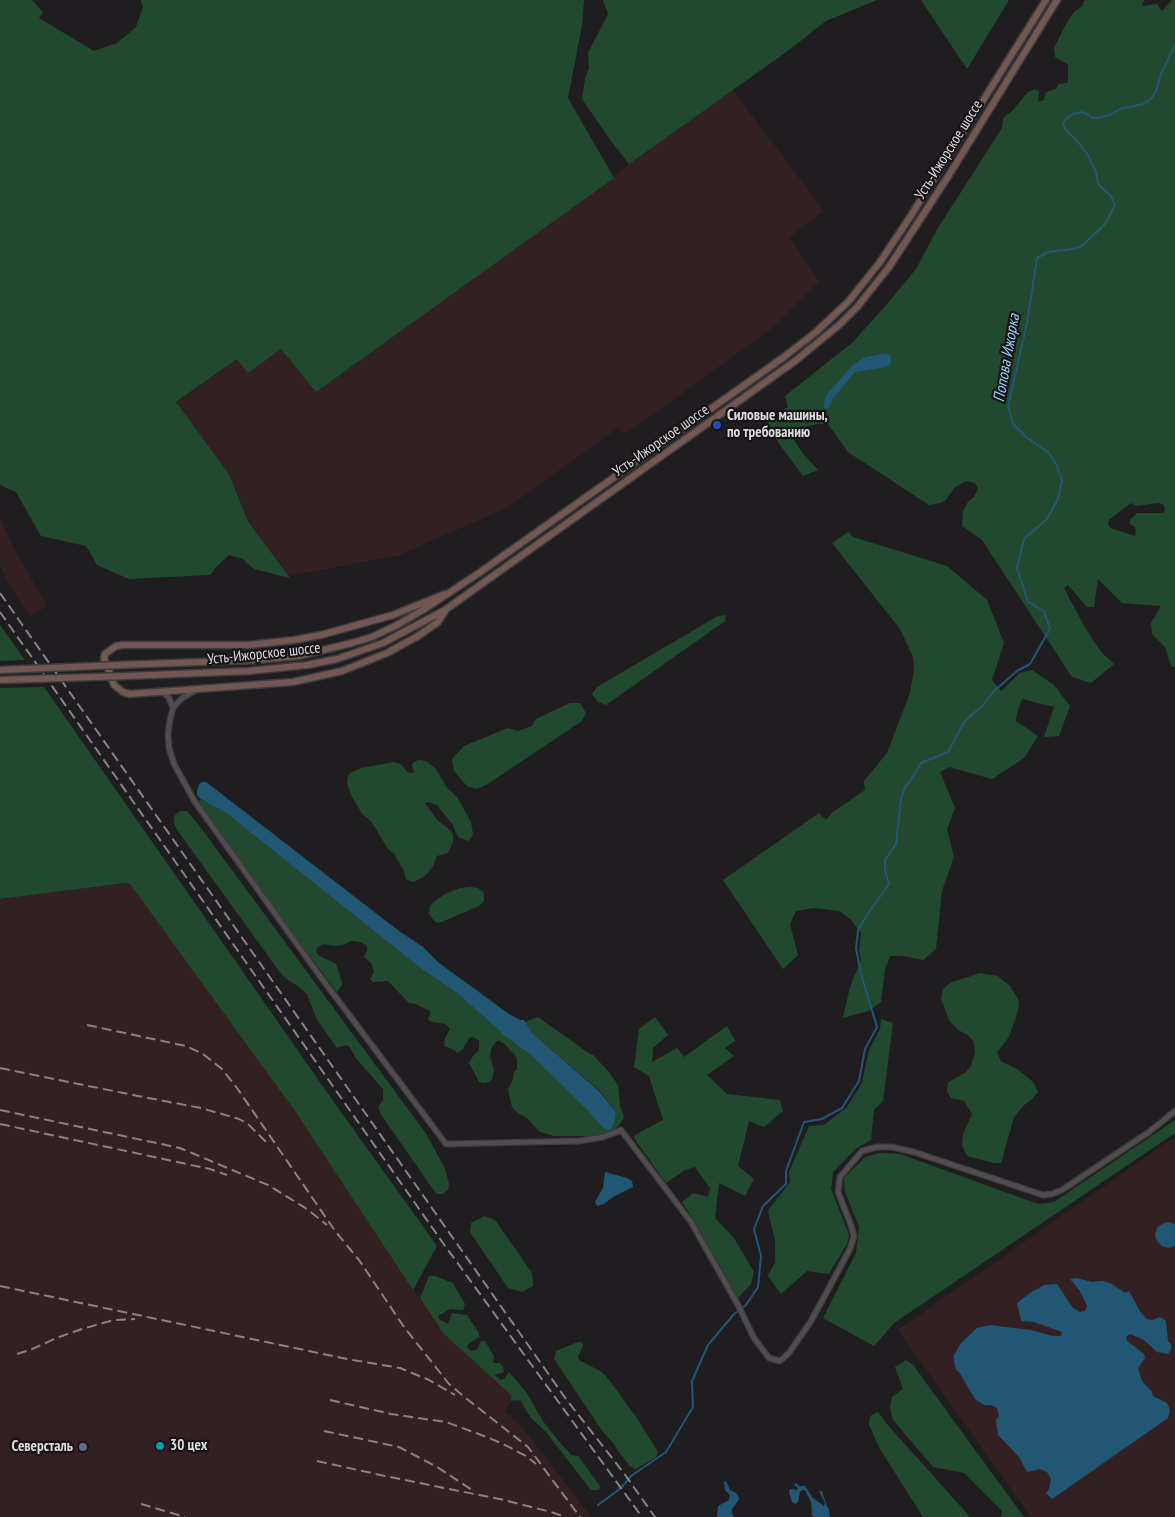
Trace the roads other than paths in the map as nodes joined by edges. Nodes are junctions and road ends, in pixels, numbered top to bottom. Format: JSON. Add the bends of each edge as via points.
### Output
{"nodes":[{"id":1,"x":1046,"y":0,"type":"edge"},
{"id":2,"x":1057,"y":0,"type":"edge"},
{"id":3,"x":452,"y":592,"type":"junction"},
{"id":4,"x":445,"y":610,"type":"junction"},
{"id":5,"x":0,"y":670,"type":"edge"},
{"id":6,"x":0,"y":680,"type":"edge"},
{"id":7,"x":197,"y":690,"type":"junction"},
{"id":8,"x":163,"y":692,"type":"junction"},
{"id":9,"x":173,"y":708,"type":"junction"},
{"id":10,"x":1175,"y":1111,"type":"edge"}],
"edges":[{"from":1,"to":3,"type":"street","name":"Усть-Ижорское шоссе","via":[[910,217],[849,301],[784,357]]},
{"from":2,"to":4,"type":"street","name":"Усть-Ижорское шоссе","via":[[889,267],[839,326],[795,361]]},
{"from":3,"to":5,"type":"street","name":"Усть-Ижорское шоссе","bridge":true,"via":[[372,636],[298,656]]},
{"from":3,"to":8,"type":"street","via":[[393,615],[294,640],[249,645],[123,645],[105,654],[114,685],[123,692]]},
{"from":4,"to":6,"type":"street","name":"Усть-Ижорское шоссе","bridge":true,"via":[[383,643],[314,663],[249,671]]},
{"from":4,"to":7,"type":"street","via":[[438,622],[402,645],[342,671],[286,683]]},
{"from":7,"to":8,"type":"street"},
{"from":7,"to":9,"type":"street"},
{"from":8,"to":9,"type":"street","via":[[170,698]]},
{"from":9,"to":10,"type":"street","via":[[169,748],[195,802],[446,1144],[578,1141],[621,1130],[691,1222],[754,1338],[769,1358],[780,1361],[789,1353],[811,1321],[850,1249],[854,1236],[838,1192],[840,1177],[862,1151],[884,1147],[914,1152],[1043,1194],[1052,1194]]}]}
